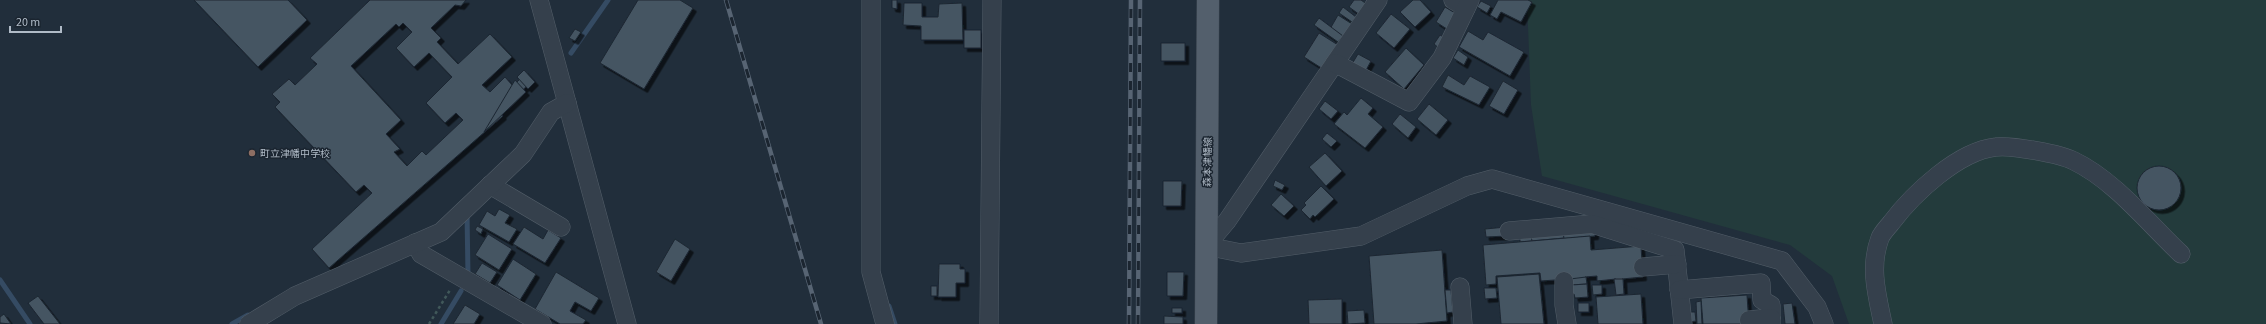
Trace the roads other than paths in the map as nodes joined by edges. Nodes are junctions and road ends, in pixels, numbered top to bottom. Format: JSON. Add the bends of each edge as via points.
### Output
{"nodes":[{"id":1,"x":539,"y":0,"type":"edge"},
{"id":2,"x":871,"y":0,"type":"edge"},
{"id":3,"x":992,"y":0,"type":"edge"},
{"id":4,"x":1208,"y":0,"type":"edge"},
{"id":5,"x":1378,"y":0,"type":"edge"},
{"id":6,"x":1463,"y":3,"type":"edge"},
{"id":7,"x":1335,"y":63,"type":"junction"},
{"id":8,"x":567,"y":103,"type":"junction"},
{"id":9,"x":490,"y":185,"type":"junction"},
{"id":10,"x":560,"y":227,"type":"dead end"},
{"id":11,"x":1509,"y":231,"type":"dead end"},
{"id":12,"x":416,"y":244,"type":"junction"},
{"id":13,"x":1206,"y":246,"type":"junction"},
{"id":14,"x":2181,"y":254,"type":"dead end"},
{"id":15,"x":1677,"y":264,"type":"junction"},
{"id":16,"x":1643,"y":267,"type":"dead end"},
{"id":17,"x":1564,"y":281,"type":"dead end"},
{"id":18,"x":1460,"y":287,"type":"dead end"},
{"id":19,"x":1680,"y":290,"type":"junction"},
{"id":20,"x":1749,"y":320,"type":"dead end"},
{"id":21,"x":1771,"y":321,"type":"edge"},
{"id":22,"x":248,"y":324,"type":"edge"},
{"id":23,"x":542,"y":324,"type":"edge"},
{"id":24,"x":627,"y":324,"type":"edge"},
{"id":25,"x":885,"y":324,"type":"edge"},
{"id":26,"x":988,"y":324,"type":"edge"},
{"id":27,"x":1206,"y":324,"type":"edge"},
{"id":28,"x":1463,"y":324,"type":"edge"},
{"id":29,"x":1567,"y":324,"type":"edge"},
{"id":30,"x":1683,"y":324,"type":"edge"},
{"id":31,"x":1824,"y":324,"type":"edge"},
{"id":32,"x":1883,"y":324,"type":"edge"}],
"edges":[{"from":1,"to":8,"type":"street"},
{"from":2,"to":25,"type":"street","via":[[871,272]]},
{"from":3,"to":26,"type":"street"},
{"from":4,"to":13,"type":"main road","name":"森本津幡線"},
{"from":5,"to":7,"type":"street"},
{"from":6,"to":7,"type":"street","via":[[1442,58],[1409,102]]},
{"from":7,"to":13,"type":"street","via":[[1227,221]]},
{"from":8,"to":9,"type":"street","via":[[551,112],[523,154]]},
{"from":8,"to":24,"type":"street"},
{"from":9,"to":10,"type":"street"},
{"from":9,"to":12,"type":"street","via":[[441,232]]},
{"from":11,"to":15,"type":"street","via":[[1592,224],[1675,250]]},
{"from":12,"to":22,"type":"street","via":[[295,296]]},
{"from":12,"to":23,"type":"street","via":[[421,254]]},
{"from":13,"to":27,"type":"main road","name":"森本津幡線"},
{"from":13,"to":31,"type":"street","via":[[1241,253],[1361,236],[1467,186],[1492,179],[1782,261],[1817,307]]},
{"from":14,"to":32,"type":"street","via":[[2100,177],[2073,160],[2030,150],[1997,147],[1971,154],[1934,179],[1905,204],[1880,236],[1873,267]]},
{"from":15,"to":16,"type":"street"},
{"from":15,"to":19,"type":"street"},
{"from":17,"to":29,"type":"street"},
{"from":18,"to":28,"type":"street"},
{"from":19,"to":21,"type":"street","via":[[1761,282],[1762,300],[1771,305]]},
{"from":19,"to":30,"type":"street"},
{"from":20,"to":21,"type":"street"}]}
